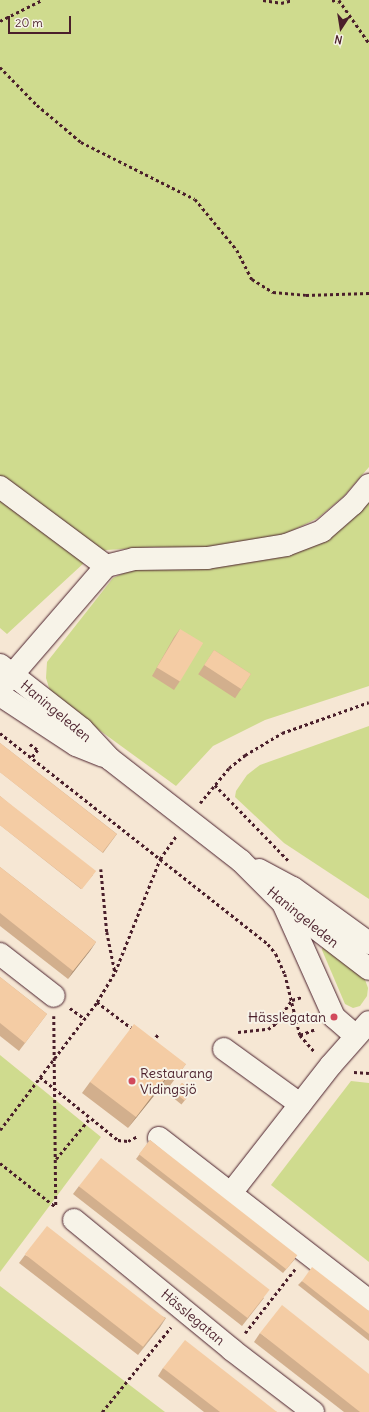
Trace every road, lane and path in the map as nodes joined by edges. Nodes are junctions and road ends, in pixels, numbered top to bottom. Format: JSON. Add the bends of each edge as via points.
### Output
{"nodes":[{"id":1,"x":42,"y":0,"type":"edge"},
{"id":2,"x":264,"y":0,"type":"edge"},
{"id":3,"x":293,"y":0,"type":"edge"},
{"id":4,"x":332,"y":0,"type":"edge"},
{"id":5,"x":339,"y":1,"type":"edge"},
{"id":6,"x":34,"y":2,"type":"edge"},
{"id":7,"x":0,"y":21,"type":"edge"},
{"id":8,"x":369,"y":43,"type":"edge"},
{"id":9,"x":0,"y":67,"type":"edge"},
{"id":10,"x":369,"y":293,"type":"edge"},
{"id":11,"x":369,"y":485,"type":"edge"},
{"id":12,"x":0,"y":487,"type":"edge"},
{"id":13,"x":106,"y":566,"type":"junction"},
{"id":14,"x":4,"y":676,"type":"edge"},
{"id":15,"x":0,"y":695,"type":"edge"},
{"id":16,"x":369,"y":702,"type":"edge"},
{"id":17,"x":0,"y":733,"type":"edge"},
{"id":18,"x":30,"y":744,"type":"dead end"},
{"id":19,"x":31,"y":759,"type":"junction"},
{"id":20,"x":110,"y":759,"type":"junction"},
{"id":21,"x":215,"y":784,"type":"junction"},
{"id":22,"x":198,"y":805,"type":"dead end"},
{"id":23,"x":179,"y":833,"type":"dead end"},
{"id":24,"x":160,"y":859,"type":"junction"},
{"id":25,"x":241,"y":861,"type":"junction"},
{"id":26,"x":291,"y":862,"type":"dead end"},
{"id":27,"x":102,"y":870,"type":"dead end"},
{"id":28,"x":283,"y":903,"type":"junction"},
{"id":29,"x":369,"y":943,"type":"edge"},
{"id":30,"x":0,"y":954,"type":"edge"},
{"id":31,"x":369,"y":969,"type":"edge"},
{"id":32,"x":115,"y":972,"type":"junction"},
{"id":33,"x":54,"y":996,"type":"joint"},
{"id":34,"x":305,"y":996,"type":"dead end"},
{"id":35,"x":292,"y":1000,"type":"junction"},
{"id":36,"x":97,"y":1002,"type":"junction"},
{"id":37,"x":318,"y":1029,"type":"dead end"},
{"id":38,"x":362,"y":1029,"type":"edge"},
{"id":39,"x":140,"y":1033,"type":"edge"},
{"id":40,"x":159,"y":1033,"type":"dead end"},
{"id":41,"x":300,"y":1035,"type":"junction"},
{"id":42,"x":146,"y":1038,"type":"edge"},
{"id":43,"x":230,"y":1041,"type":"joint"},
{"id":44,"x":152,"y":1042,"type":"junction"},
{"id":45,"x":149,"y":1046,"type":"edge"},
{"id":46,"x":53,"y":1060,"type":"junction"},
{"id":47,"x":331,"y":1065,"type":"junction"},
{"id":48,"x":369,"y":1073,"type":"edge"},
{"id":49,"x":40,"y":1077,"type":"junction"},
{"id":50,"x":53,"y":1088,"type":"junction"},
{"id":51,"x":300,"y":1104,"type":"junction"},
{"id":52,"x":90,"y":1118,"type":"junction"},
{"id":53,"x":0,"y":1130,"type":"edge"},
{"id":54,"x":159,"y":1138,"type":"joint"},
{"id":55,"x":56,"y":1159,"type":"junction"},
{"id":56,"x":0,"y":1163,"type":"edge"},
{"id":57,"x":231,"y":1193,"type":"junction"},
{"id":58,"x":56,"y":1207,"type":"junction"},
{"id":59,"x":74,"y":1220,"type":"joint"},
{"id":60,"x":307,"y":1253,"type":"junction"},
{"id":61,"x":369,"y":1301,"type":"edge"},
{"id":62,"x":185,"y":1309,"type":"junction"},
{"id":63,"x":232,"y":1350,"type":"junction"},
{"id":64,"x":102,"y":1412,"type":"edge"},
{"id":65,"x":313,"y":1412,"type":"edge"}],
"edges":[{"from":1,"to":6,"type":"path"},
{"from":2,"to":3,"type":"path","via":[[281,3]]},
{"from":4,"to":5,"type":"path"},
{"from":5,"to":8,"type":"path"},
{"from":6,"to":7,"type":"path"},
{"from":9,"to":10,"type":"path","via":[[37,105],[81,142],[195,199],[237,250],[252,279],[274,292],[306,295]]},
{"from":11,"to":13,"type":"street","via":[[353,504],[322,531],[286,545],[214,558],[134,559]]},
{"from":12,"to":13,"type":"street"},
{"from":13,"to":14,"type":"street"},
{"from":14,"to":20,"type":"street","name":"Haningeleden","via":[[82,729]]},
{"from":15,"to":20,"type":"street","name":"Haningeleden","via":[[76,745]]},
{"from":16,"to":21,"type":"path","via":[[282,733],[245,755]]},
{"from":17,"to":19,"type":"path"},
{"from":18,"to":19,"type":"path","via":[[38,750]]},
{"from":19,"to":24,"type":"path"},
{"from":20,"to":25,"type":"street","name":"Haningeleden"},
{"from":21,"to":22,"type":"path"},
{"from":21,"to":26,"type":"path"},
{"from":23,"to":24,"type":"path"},
{"from":24,"to":32,"type":"path"},
{"from":24,"to":35,"type":"path","via":[[268,944],[280,963]]},
{"from":25,"to":28,"type":"street","name":"Haningeleden"},
{"from":25,"to":29,"type":"street","name":"Haningeleden","via":[[293,888]]},
{"from":27,"to":32,"type":"path","via":[[107,932]]},
{"from":28,"to":31,"type":"street","name":"Haningeleden"},
{"from":28,"to":38,"type":"street","via":[[334,1017]]},
{"from":30,"to":33,"type":"street"},
{"from":32,"to":36,"type":"path"},
{"from":33,"to":46,"type":"path"},
{"from":34,"to":35,"type":"path"},
{"from":35,"to":41,"type":"path"},
{"from":35,"to":43,"type":"path","via":[[275,1024],[268,1029]]},
{"from":36,"to":39,"type":"path"},
{"from":36,"to":46,"type":"path"},
{"from":37,"to":41,"type":"path"},
{"from":38,"to":47,"type":"street"},
{"from":40,"to":44,"type":"path"},
{"from":41,"to":47,"type":"path"},
{"from":42,"to":44,"type":"path"},
{"from":43,"to":51,"type":"street"},
{"from":44,"to":45,"type":"path"},
{"from":46,"to":49,"type":"path"},
{"from":46,"to":50,"type":"path"},
{"from":47,"to":48,"type":"path","via":[[352,1072]]},
{"from":47,"to":51,"type":"street"},
{"from":49,"to":50,"type":"path"},
{"from":49,"to":53,"type":"path"},
{"from":50,"to":52,"type":"path"},
{"from":50,"to":55,"type":"path"},
{"from":51,"to":57,"type":"street"},
{"from":52,"to":54,"type":"path","via":[[118,1140],[128,1141],[149,1134]]},
{"from":52,"to":55,"type":"path"},
{"from":54,"to":57,"type":"street"},
{"from":55,"to":58,"type":"path"},
{"from":56,"to":58,"type":"path"},
{"from":57,"to":60,"type":"street"},
{"from":58,"to":59,"type":"path"},
{"from":59,"to":62,"type":"street","name":"Hässlegatan"},
{"from":60,"to":61,"type":"street"},
{"from":60,"to":63,"type":"path"},
{"from":62,"to":63,"type":"street","name":"Hässlegatan"},
{"from":62,"to":64,"type":"path"},
{"from":63,"to":65,"type":"street","name":"Hässlegatan"}]}
